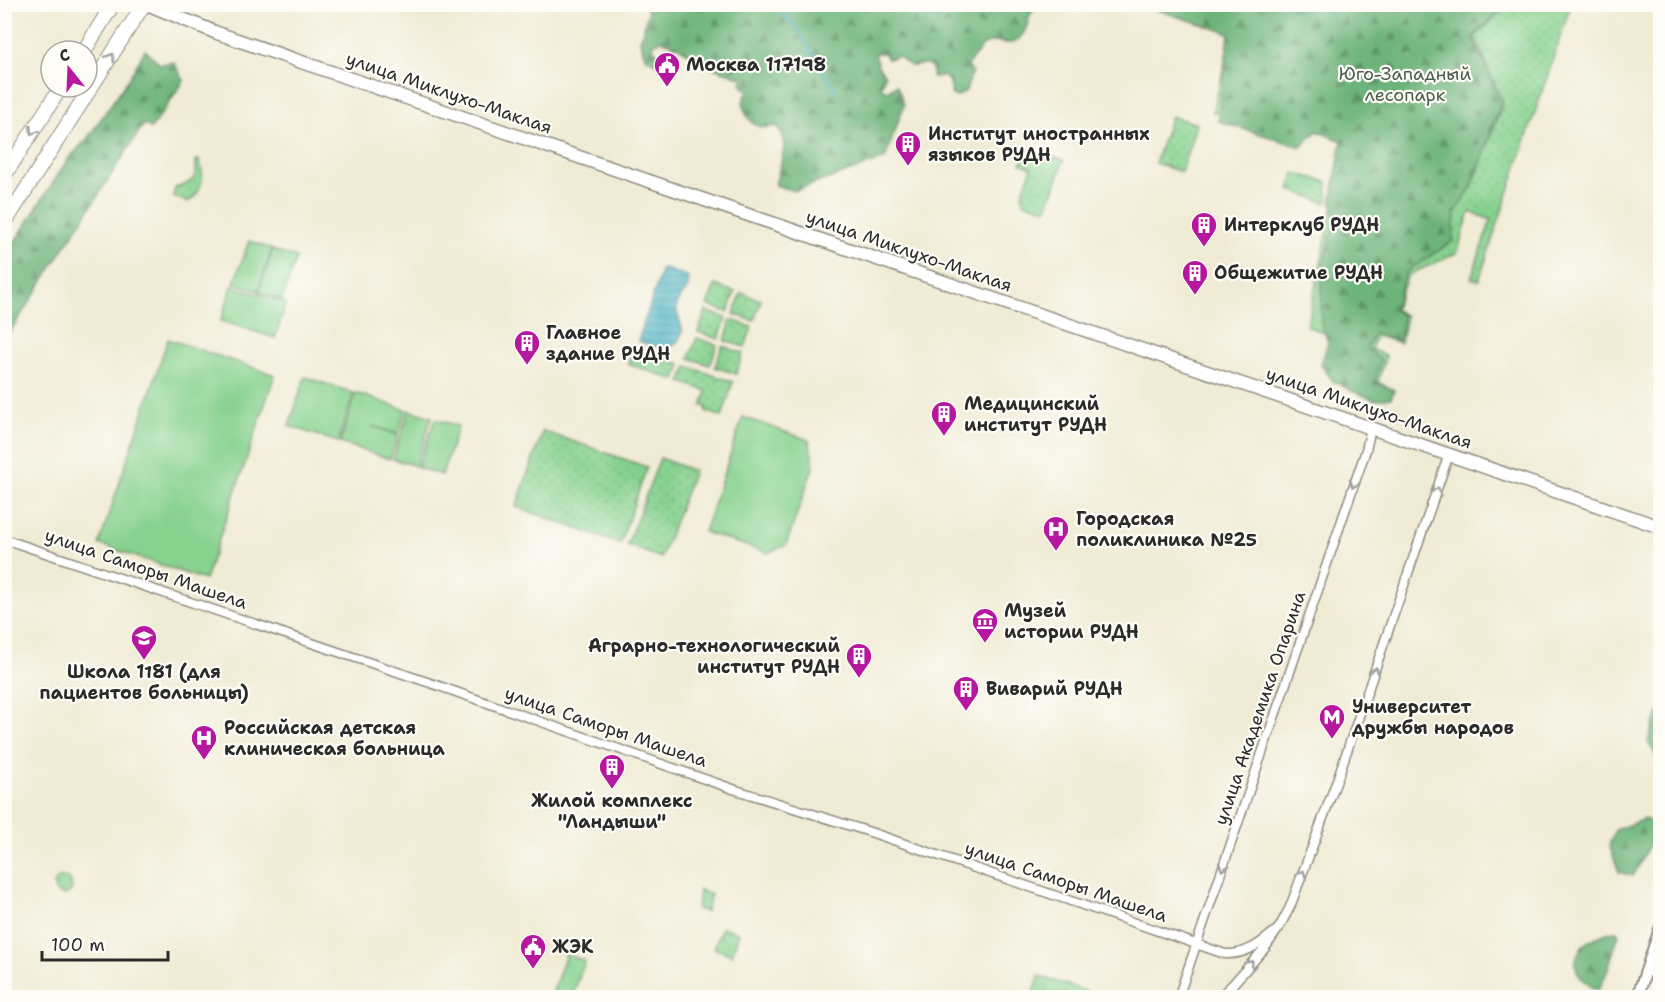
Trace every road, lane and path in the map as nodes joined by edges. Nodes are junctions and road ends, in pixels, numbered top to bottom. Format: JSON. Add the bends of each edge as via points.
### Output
{"nodes":[{"id":1,"x":113,"y":4,"type":"edge"},
{"id":2,"x":145,"y":4,"type":"edge"},
{"id":3,"x":91,"y":39,"type":"edge"},
{"id":4,"x":53,"y":99,"type":"edge"},
{"id":5,"x":4,"y":176,"type":"edge"},
{"id":6,"x":4,"y":224,"type":"edge"},
{"id":7,"x":1371,"y":428,"type":"junction"},
{"id":8,"x":1449,"y":454,"type":"junction"},
{"id":9,"x":1660,"y":526,"type":"edge"},
{"id":10,"x":4,"y":539,"type":"edge"},
{"id":11,"x":1279,"y":928,"type":"junction"},
{"id":12,"x":1660,"y":929,"type":"edge"},
{"id":13,"x":1197,"y":944,"type":"junction"},
{"id":14,"x":1178,"y":998,"type":"edge"},
{"id":15,"x":1218,"y":998,"type":"edge"},
{"id":16,"x":1637,"y":998,"type":"edge"}],
"edges":[{"from":1,"to":3,"type":"main road"},
{"from":6,"to":2,"type":"main road","one_way":true},
{"from":2,"to":7,"type":"main road","name":"улица Миклухо-Маклая","via":[[217,33]]},
{"from":4,"to":5,"type":"main road","one_way":true},
{"from":7,"to":8,"type":"main road","name":"улица Миклухо-Маклая"},
{"from":7,"to":13,"type":"street","name":"улица Академика Опарина","one_way":true},
{"from":8,"to":9,"type":"main road","name":"улица Миклухо-Маклая"},
{"from":11,"to":8,"type":"street","one_way":true,"via":[[1337,780]]},
{"from":10,"to":13,"type":"street","name":"улица Саморы Машела"},
{"from":11,"to":13,"type":"street","name":"улица Саморы Машела","via":[[1238,955]]},
{"from":15,"to":11,"type":"street","one_way":true},
{"from":12,"to":16,"type":"street"},
{"from":13,"to":14,"type":"street","name":"улица Академика Опарина"}]}
